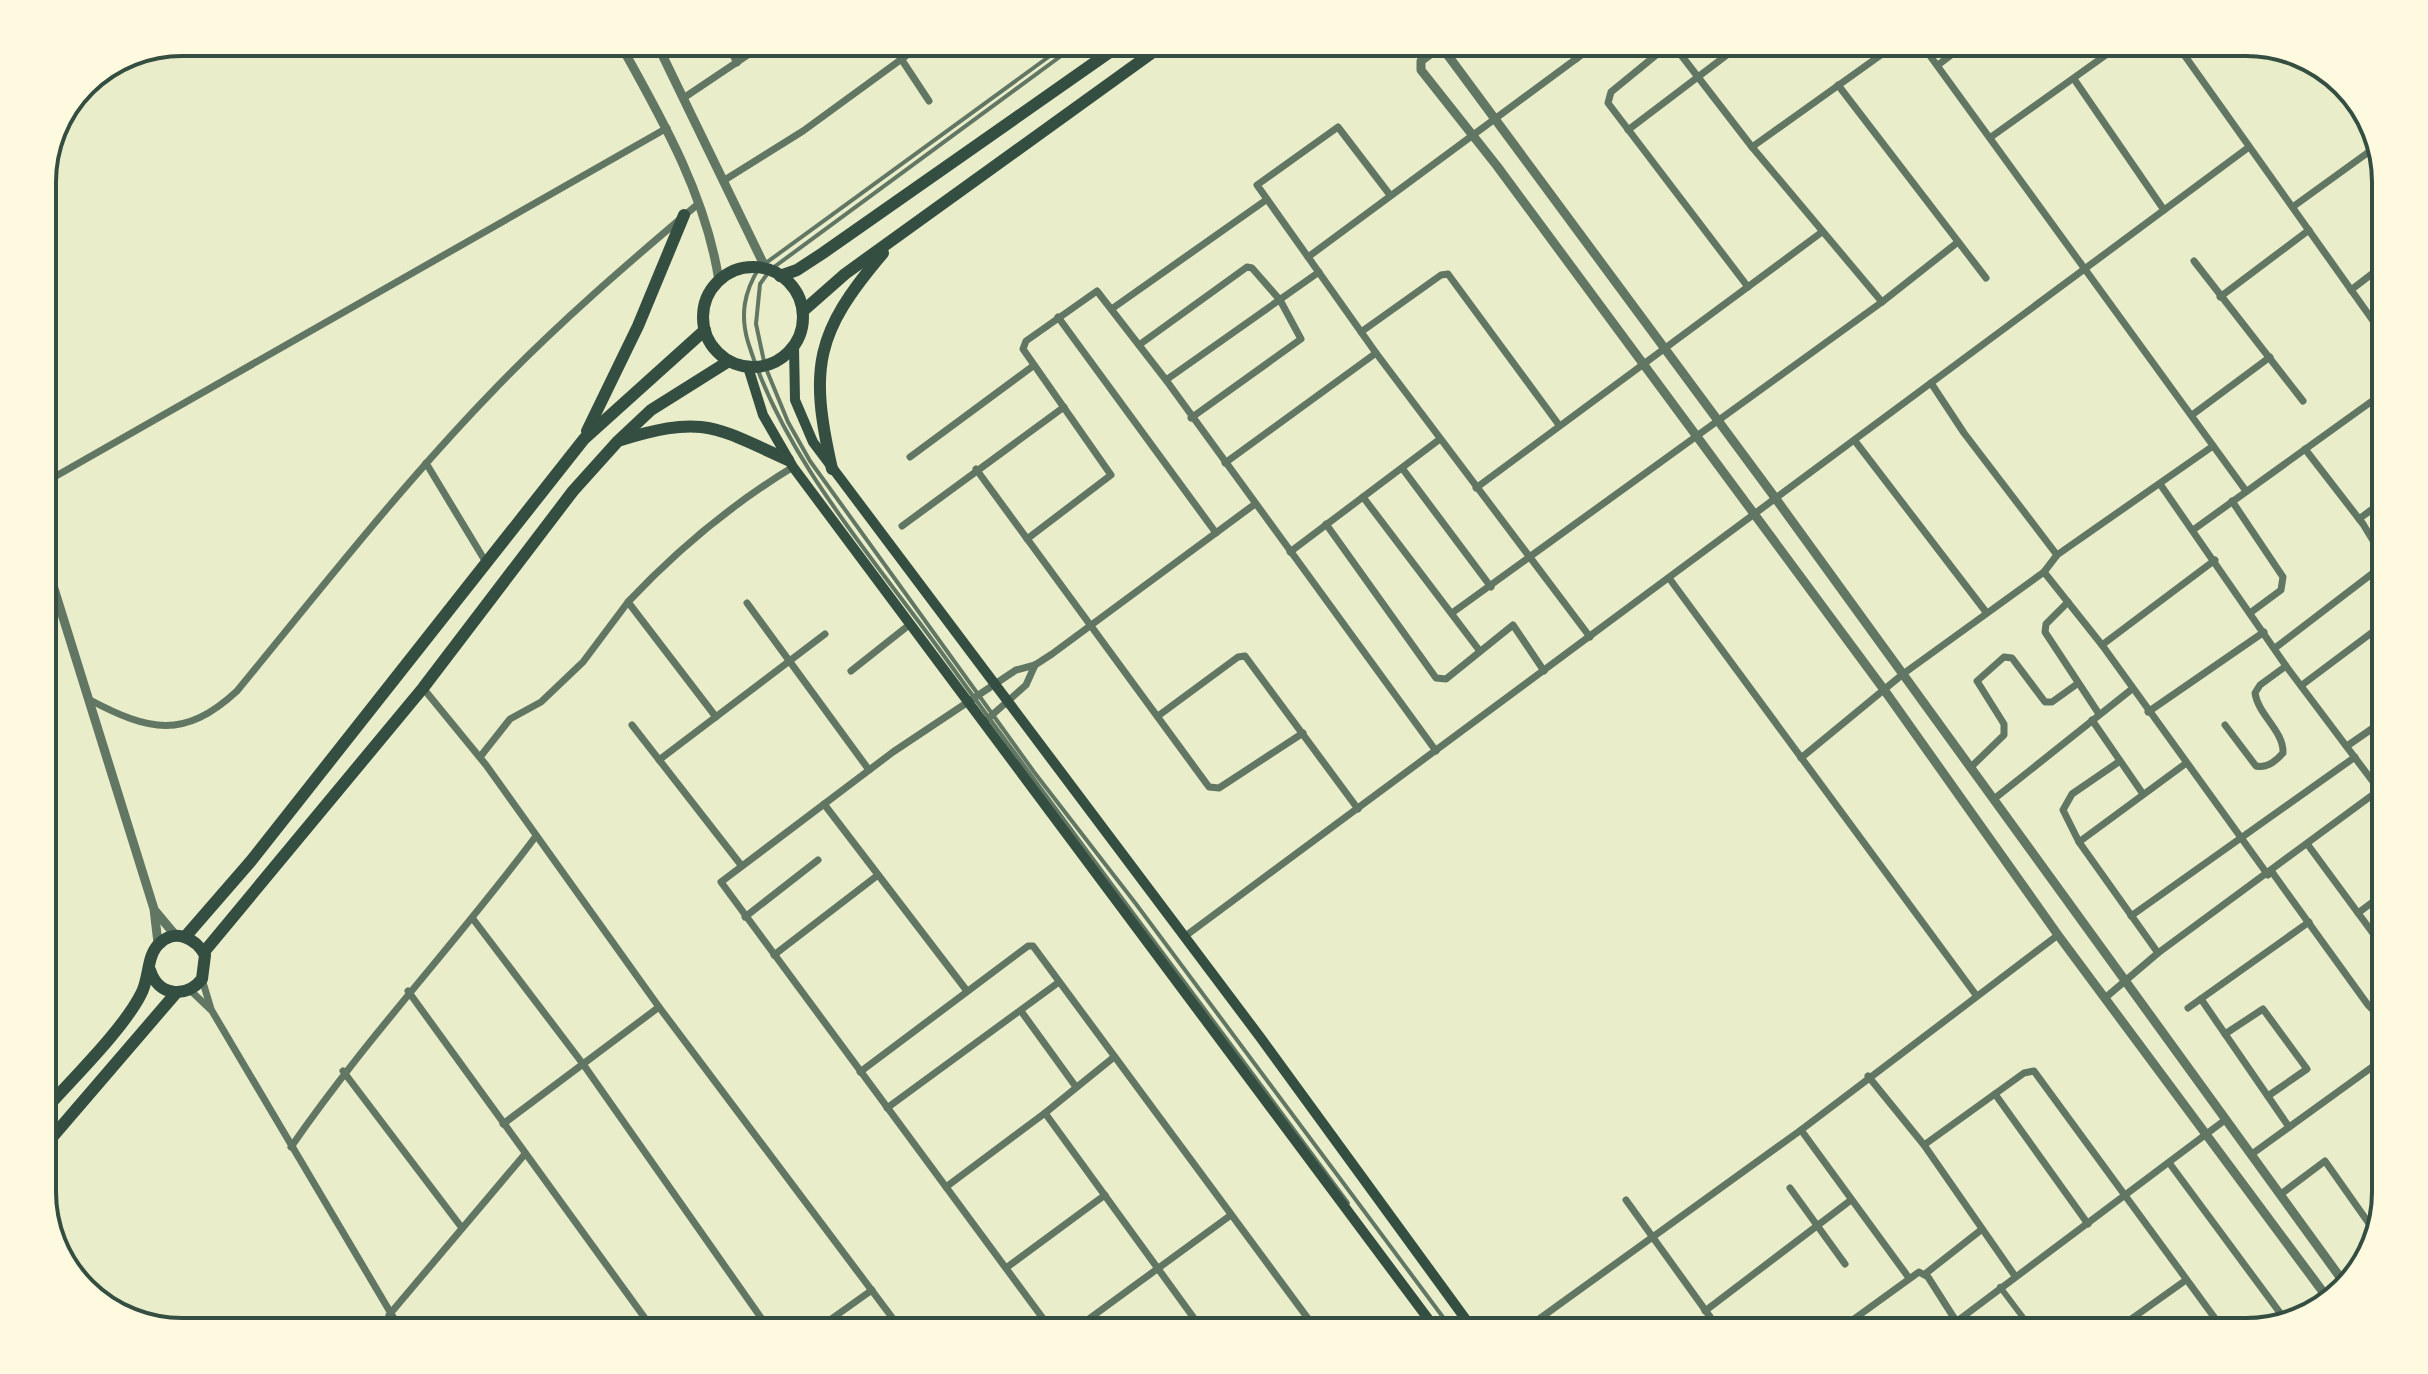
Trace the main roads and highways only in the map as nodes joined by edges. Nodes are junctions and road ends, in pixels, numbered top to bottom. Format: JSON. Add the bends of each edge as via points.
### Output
{"nodes":[{"id":1,"x":1104,"y":56,"type":"edge"},
{"id":2,"x":1148,"y":56,"type":"edge"},
{"id":3,"x":684,"y":215,"type":"road end"},
{"id":4,"x":893,"y":241,"type":"junction"},
{"id":5,"x":768,"y":269,"type":"junction"},
{"id":6,"x":803,"y":311,"type":"junction"},
{"id":7,"x":705,"y":330,"type":"junction"},
{"id":8,"x":794,"y":347,"type":"junction"},
{"id":9,"x":729,"y":361,"type":"junction"},
{"id":10,"x":757,"y":367,"type":"junction"},
{"id":11,"x":584,"y":439,"type":"junction"},
{"id":12,"x":618,"y":441,"type":"junction"},
{"id":13,"x":791,"y":464,"type":"junction"},
{"id":14,"x":832,"y":469,"type":"junction"},
{"id":15,"x":180,"y":936,"type":"junction"},
{"id":16,"x":204,"y":952,"type":"junction"},
{"id":17,"x":150,"y":970,"type":"junction"},
{"id":18,"x":176,"y":993,"type":"junction"},
{"id":19,"x":56,"y":1097,"type":"edge"},
{"id":20,"x":56,"y":1133,"type":"edge"},
{"id":21,"x":1430,"y":1318,"type":"edge"},
{"id":22,"x":1465,"y":1318,"type":"edge"}],
"edges":[{"from":1,"to":5,"type":"highway","via":[[797,270]]},
{"from":2,"to":4,"type":"highway"},
{"from":3,"to":11,"type":"highway"},
{"from":4,"to":6,"type":"highway"},
{"from":4,"to":14,"type":"highway","via":[[844,301],[824,345],[818,394]]},
{"from":5,"to":6,"type":"highway","via":[[793,287]]},
{"from":5,"to":7,"type":"highway","via":[[731,273],[719,281],[705,303]]},
{"from":6,"to":8,"type":"highway"},
{"from":7,"to":9,"type":"highway"},
{"from":7,"to":11,"type":"highway"},
{"from":8,"to":10,"type":"highway"},
{"from":8,"to":14,"type":"main road","via":[[799,414]]},
{"from":9,"to":10,"type":"highway"},
{"from":9,"to":12,"type":"highway","via":[[651,410]]},
{"from":10,"to":13,"type":"main road","via":[[763,415]]},
{"from":11,"to":15,"type":"highway","via":[[251,861]]},
{"from":12,"to":13,"type":"highway","via":[[673,425],[705,426]]},
{"from":12,"to":16,"type":"highway"},
{"from":13,"to":21,"type":"main road","via":[[909,625],[973,698]]},
{"from":14,"to":22,"type":"main road"},
{"from":15,"to":16,"type":"highway"},
{"from":15,"to":17,"type":"highway","via":[[158,943]]},
{"from":16,"to":18,"type":"highway","via":[[202,979]]},
{"from":17,"to":18,"type":"highway","via":[[159,986]]},
{"from":17,"to":19,"type":"highway","via":[[141,996]]},
{"from":18,"to":20,"type":"highway"}]}
